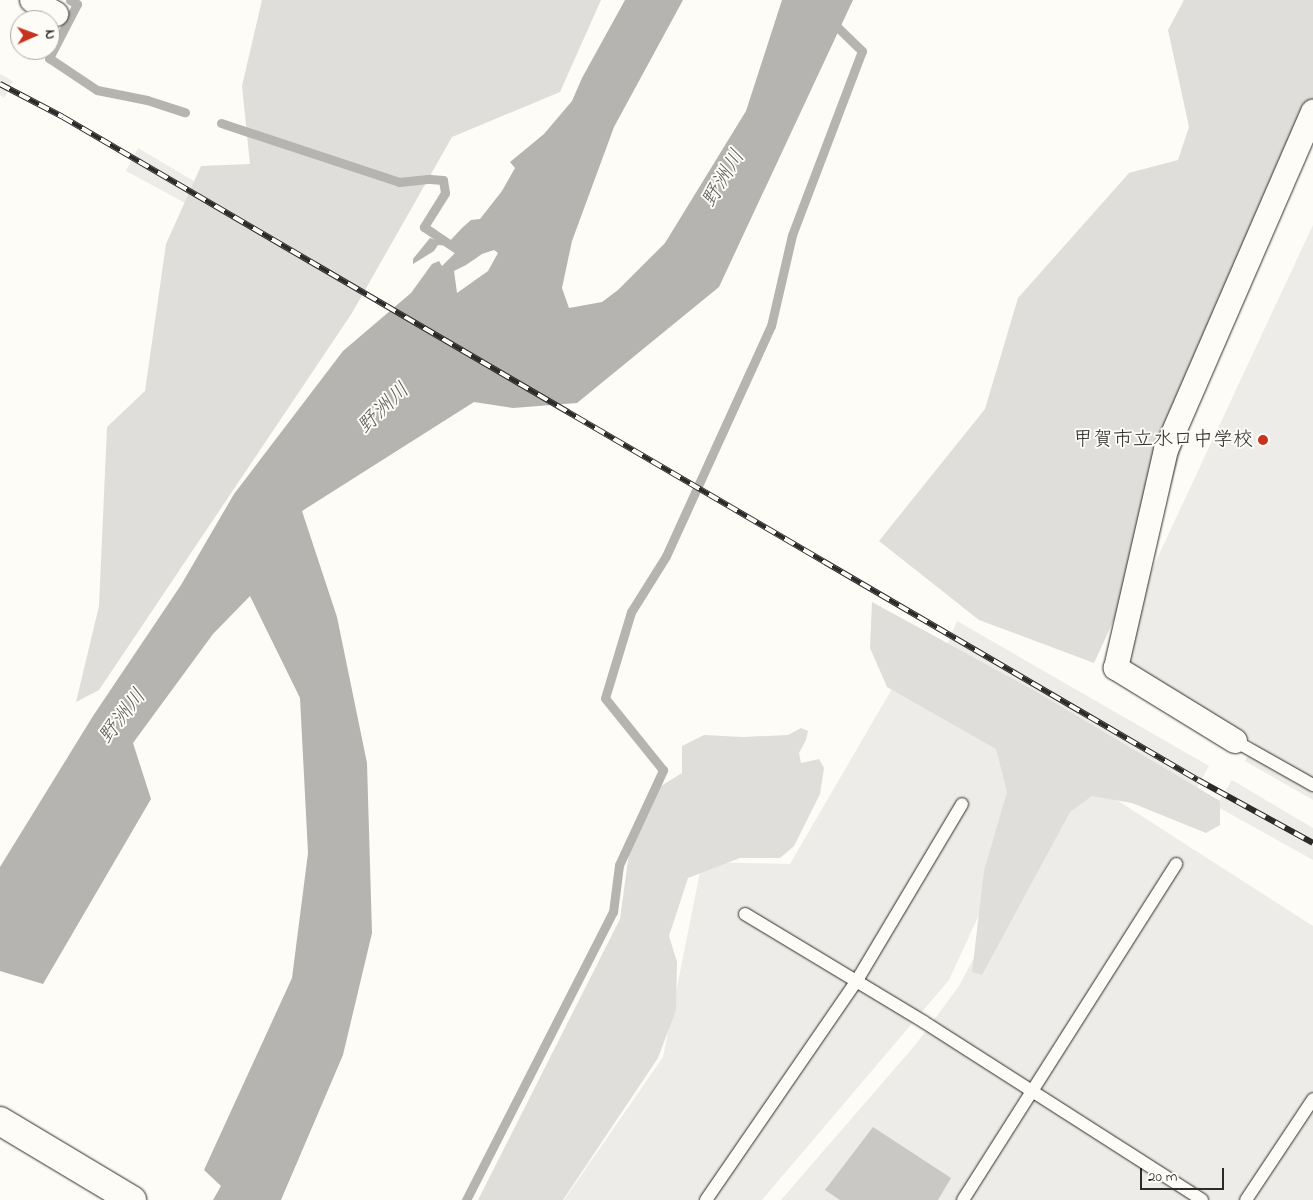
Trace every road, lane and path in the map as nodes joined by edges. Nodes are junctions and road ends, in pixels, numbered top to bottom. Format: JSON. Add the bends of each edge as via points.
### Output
{"nodes":[{"id":1,"x":32,"y":0,"type":"edge"},
{"id":2,"x":49,"y":10,"type":"edge"},
{"id":3,"x":1313,"y":112,"type":"edge"},
{"id":4,"x":1236,"y":741,"type":"joint"},
{"id":5,"x":1313,"y":785,"type":"edge"},
{"id":6,"x":962,"y":804,"type":"dead end"},
{"id":7,"x":1176,"y":864,"type":"dead end"},
{"id":8,"x":745,"y":914,"type":"dead end"},
{"id":9,"x":856,"y":982,"type":"junction"},
{"id":10,"x":1032,"y":1092,"type":"junction"},
{"id":11,"x":1313,"y":1099,"type":"edge"},
{"id":12,"x":0,"y":1121,"type":"edge"},
{"id":13,"x":132,"y":1200,"type":"edge"},
{"id":14,"x":706,"y":1200,"type":"edge"},
{"id":15,"x":963,"y":1200,"type":"edge"},
{"id":16,"x":1202,"y":1200,"type":"edge"},
{"id":17,"x":1246,"y":1200,"type":"edge"}],
"edges":[{"from":1,"to":2,"type":"street"},
{"from":3,"to":4,"type":"street","via":[[1166,450],[1116,668]]},
{"from":4,"to":5,"type":"lane"},
{"from":6,"to":9,"type":"lane"},
{"from":7,"to":10,"type":"lane"},
{"from":8,"to":9,"type":"lane"},
{"from":9,"to":10,"type":"lane"},
{"from":9,"to":14,"type":"lane"},
{"from":10,"to":15,"type":"lane"},
{"from":10,"to":16,"type":"lane"},
{"from":11,"to":17,"type":"lane"},
{"from":12,"to":13,"type":"street"}]}
